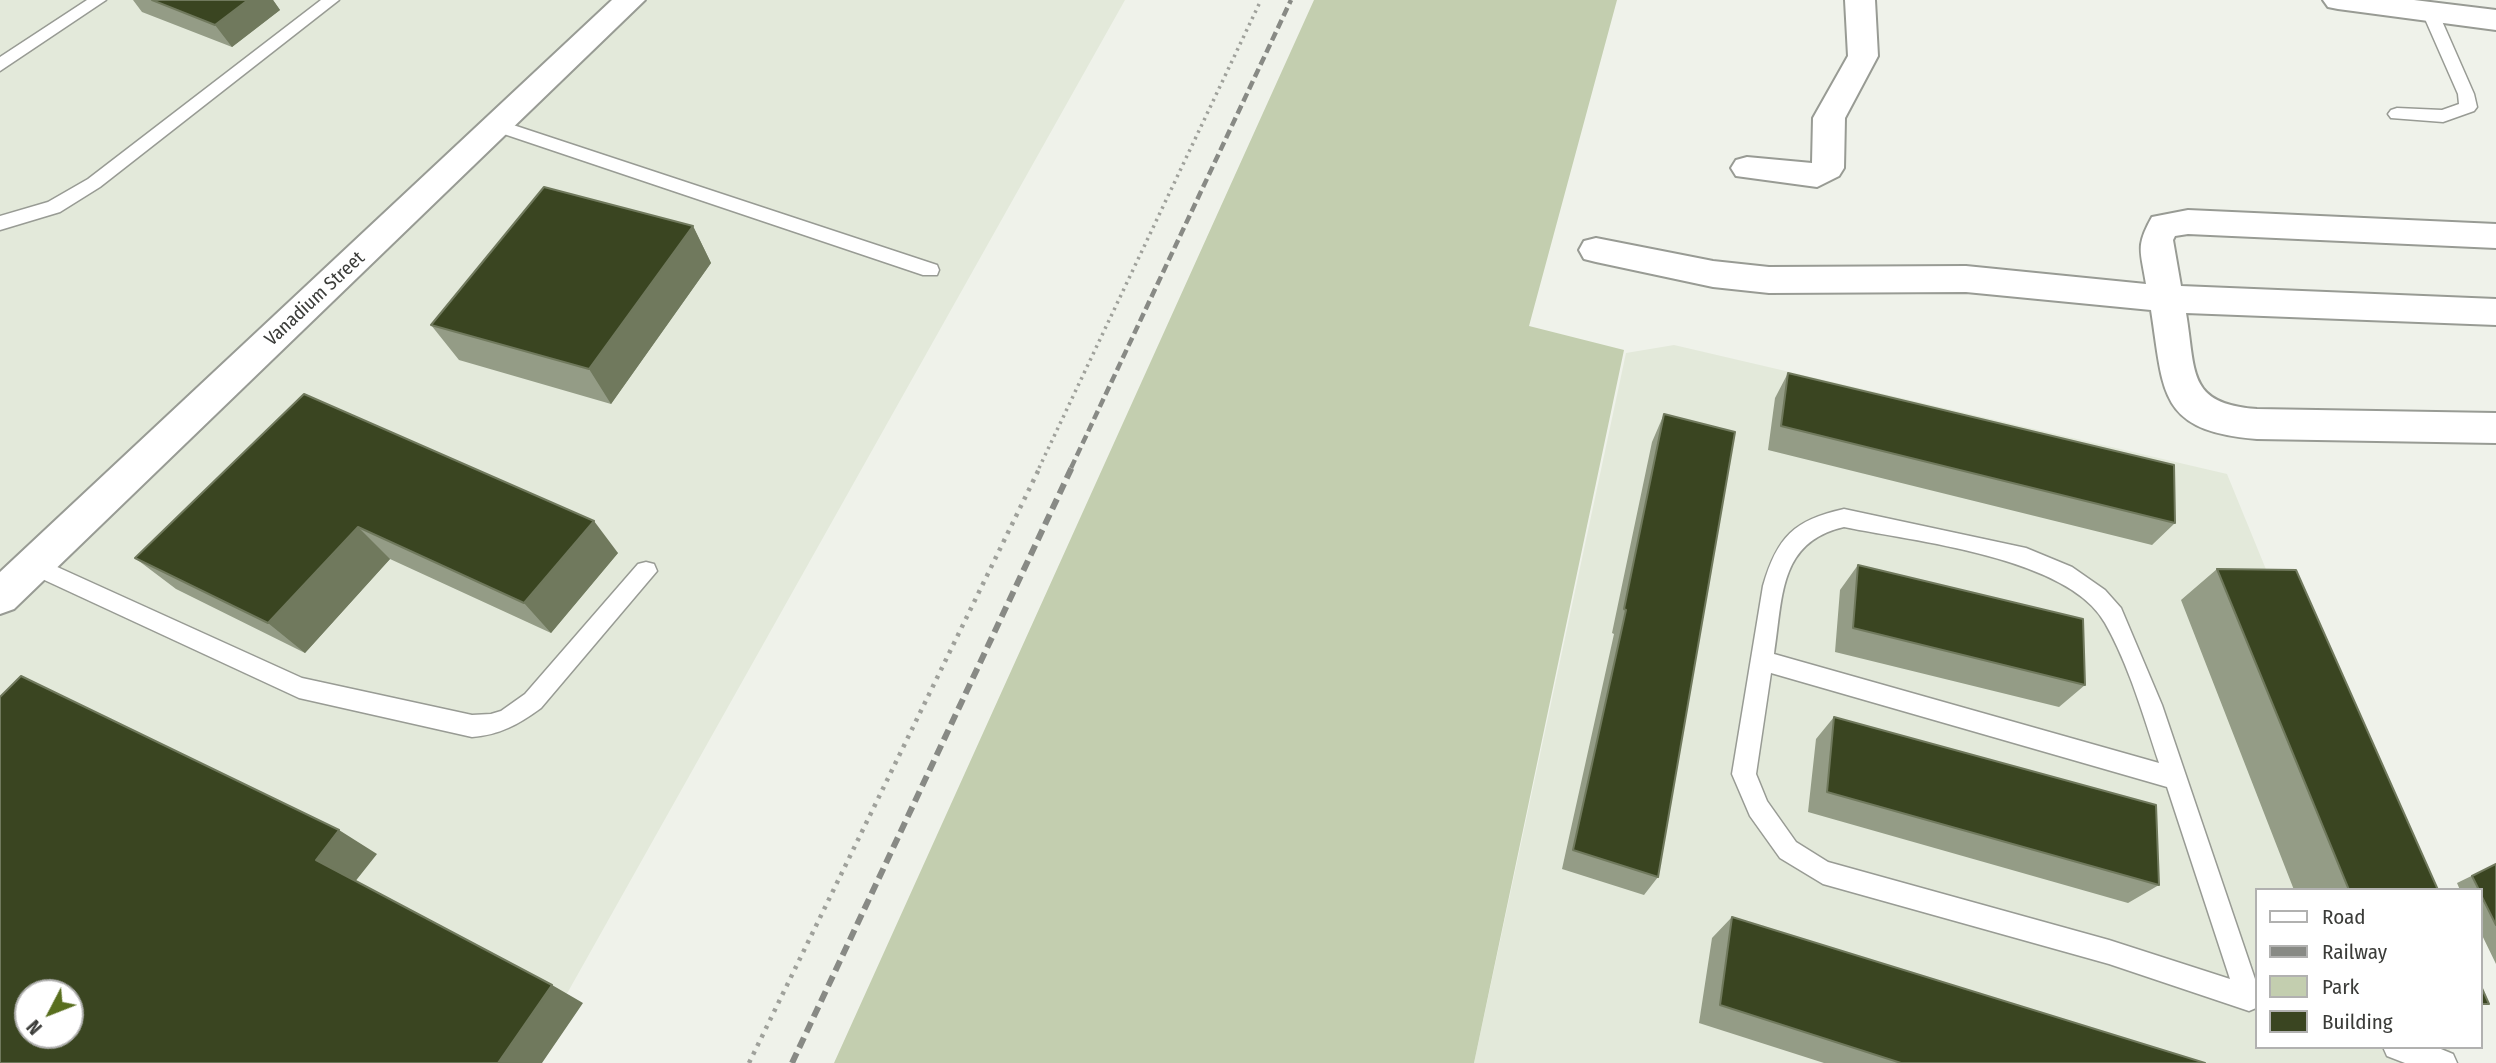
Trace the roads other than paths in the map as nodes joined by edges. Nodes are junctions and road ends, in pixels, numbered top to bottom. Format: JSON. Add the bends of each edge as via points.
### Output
{"nodes":[{"id":1,"x":98,"y":0,"type":"edge"},
{"id":2,"x":331,"y":0,"type":"edge"},
{"id":3,"x":630,"y":0,"type":"edge"},
{"id":4,"x":1860,"y":0,"type":"edge"},
{"id":5,"x":2338,"y":0,"type":"edge"},
{"id":6,"x":2430,"y":12,"type":"junction"},
{"id":7,"x":2496,"y":20,"type":"edge"},
{"id":8,"x":0,"y":65,"type":"edge"},
{"id":9,"x":2397,"y":114,"type":"dead end"},
{"id":10,"x":498,"y":126,"type":"junction"},
{"id":11,"x":1747,"y":168,"type":"dead end"},
{"id":12,"x":0,"y":223,"type":"edge"},
{"id":13,"x":2496,"y":236,"type":"edge"},
{"id":14,"x":1596,"y":250,"type":"dead end"},
{"id":15,"x":930,"y":270,"type":"dead end"},
{"id":16,"x":2168,"y":299,"type":"junction"},
{"id":17,"x":2496,"y":312,"type":"edge"},
{"id":18,"x":2496,"y":428,"type":"edge"},
{"id":19,"x":33,"y":565,"type":"junction"},
{"id":20,"x":646,"y":571,"type":"dead end"},
{"id":21,"x":0,"y":597,"type":"edge"},
{"id":22,"x":1762,"y":660,"type":"junction"},
{"id":23,"x":2176,"y":779,"type":"junction"},
{"id":24,"x":2253,"y":1000,"type":"edge"},
{"id":25,"x":2402,"y":1049,"type":"edge"},
{"id":26,"x":2444,"y":1063,"type":"edge"}],
"edges":[{"from":1,"to":8,"type":"lane"},
{"from":2,"to":12,"type":"lane","via":[[94,183],[54,207]]},
{"from":3,"to":10,"type":"street","name":"Vanadium Street"},
{"from":4,"to":11,"type":"street","via":[[1863,56],[1829,117],[1828,168],[1817,175]]},
{"from":5,"to":6,"type":"street"},
{"from":6,"to":7,"type":"street"},
{"from":6,"to":9,"type":"lane","via":[[2468,107],[2443,116]]},
{"from":10,"to":15,"type":"lane"},
{"from":10,"to":19,"type":"street","name":"Vanadium Street"},
{"from":13,"to":16,"type":"street","via":[[2174,223],[2164,226],[2156,240]]},
{"from":14,"to":16,"type":"street","via":[[1713,274],[1769,280],[1966,279]]},
{"from":16,"to":17,"type":"street"},
{"from":16,"to":18,"type":"street","via":[[2182,391],[2193,405],[2218,419],[2257,424]]},
{"from":19,"to":20,"type":"lane","via":[[299,688],[472,726],[509,718],[533,701]]},
{"from":19,"to":21,"type":"street","name":"Vanadium Street"},
{"from":22,"to":23,"type":"lane"},
{"from":22,"to":23,"type":"lane","via":[[1781,557],[1789,544],[1825,521],[1869,521],[2020,554],[2064,574],[2097,597],[2113,615]]},
{"from":22,"to":24,"type":"lane","via":[[1745,774],[1758,808],[1788,850],[1823,872],[2109,952]]},
{"from":23,"to":24,"type":"lane"},
{"from":25,"to":26,"type":"lane"}]}
